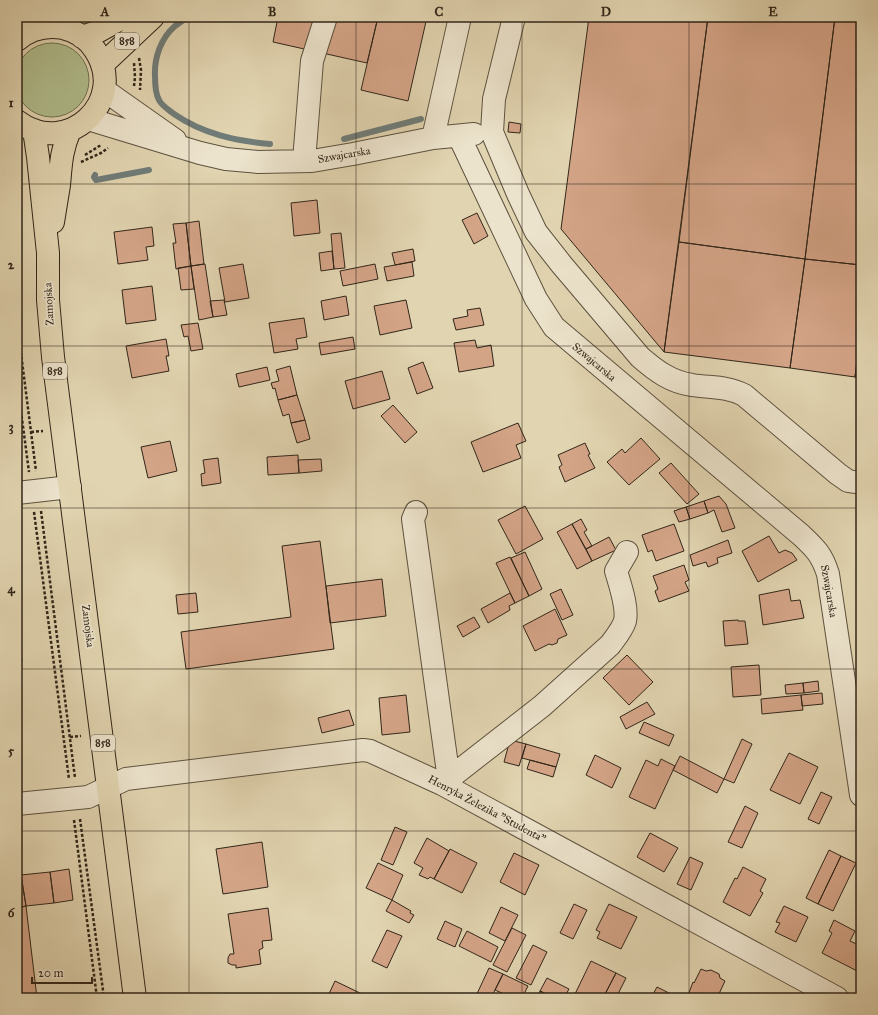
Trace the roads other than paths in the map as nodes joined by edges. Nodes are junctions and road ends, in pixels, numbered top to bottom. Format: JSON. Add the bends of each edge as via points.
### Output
{"nodes":[{"id":1,"x":153,"y":17,"type":"edge"},
{"id":2,"x":326,"y":17,"type":"edge"},
{"id":3,"x":460,"y":17,"type":"edge"},
{"id":4,"x":514,"y":17,"type":"edge"},
{"id":5,"x":51,"y":22,"type":"edge"},
{"id":6,"x":128,"y":26,"type":"edge"},
{"id":7,"x":18,"y":32,"type":"edge"},
{"id":8,"x":82,"y":37,"type":"junction"},
{"id":9,"x":102,"y":65,"type":"junction"},
{"id":10,"x":104,"y":90,"type":"junction"},
{"id":11,"x":88,"y":119,"type":"junction"},
{"id":12,"x":131,"y":122,"type":"junction"},
{"id":13,"x":25,"y":126,"type":"edge"},
{"id":14,"x":70,"y":130,"type":"junction"},
{"id":15,"x":492,"y":132,"type":"junction"},
{"id":16,"x":459,"y":136,"type":"junction"},
{"id":17,"x":433,"y":138,"type":"junction"},
{"id":18,"x":304,"y":161,"type":"junction"},
{"id":19,"x":48,"y":253,"type":"junction"},
{"id":20,"x":861,"y":483,"type":"edge"},
{"id":21,"x":70,"y":487,"type":"junction"},
{"id":22,"x":29,"y":492,"type":"edge"},
{"id":23,"x":416,"y":512,"type":"dead end"},
{"id":24,"x":627,"y":552,"type":"dead end"},
{"id":25,"x":445,"y":782,"type":"junction"},
{"id":26,"x":108,"y":788,"type":"junction"},
{"id":27,"x":861,"y":795,"type":"edge"},
{"id":28,"x":17,"y":804,"type":"edge"},
{"id":29,"x":135,"y":998,"type":"edge"},
{"id":30,"x":837,"y":998,"type":"edge"}],
"edges":[{"from":1,"to":6,"type":"main road","number":"858"},
{"from":2,"to":18,"type":"street","via":[[312,61]]},
{"from":3,"to":17,"type":"street"},
{"from":4,"to":15,"type":"street","via":[[494,99]]},
{"from":5,"to":7,"type":"main road","number":"858","via":[[36,29]]},
{"from":5,"to":8,"type":"main road","number":"858"},
{"from":6,"to":8,"type":"main road","number":"858"},
{"from":6,"to":9,"type":"main road","number":"858"},
{"from":8,"to":9,"type":"main road","number":"858","via":[[95,49]]},
{"from":9,"to":10,"type":"main road","number":"858","via":[[105,77]]},
{"from":10,"to":11,"type":"main road","number":"858","via":[[100,103]]},
{"from":10,"to":12,"type":"street","name":"Szwajcarska"},
{"from":11,"to":12,"type":"street","name":"Szwajcarska"},
{"from":11,"to":14,"type":"main road","number":"858"},
{"from":12,"to":18,"type":"street","name":"Szwajcarska","via":[[187,149],[214,156],[258,162]]},
{"from":13,"to":14,"type":"main road","number":"858","via":[[51,133]]},
{"from":13,"to":19,"type":"main road","name":"Zamojska","number":"858","via":[[38,157]]},
{"from":14,"to":19,"type":"main road","name":"Zamojska","number":"858","via":[[61,158]]},
{"from":15,"to":16,"type":"street"},
{"from":15,"to":20,"type":"street","via":[[536,232],[640,357],[673,380],[691,385],[730,389],[744,395],[838,474],[848,481]]},
{"from":16,"to":17,"type":"street","name":"Szwajcarska"},
{"from":16,"to":27,"type":"street","name":"Szwajcarska","via":[[536,299],[554,327],[801,535],[824,560]]},
{"from":17,"to":18,"type":"street","name":"Szwajcarska"},
{"from":19,"to":21,"type":"main road","name":"Zamojska","number":"858","via":[[48,300],[53,357]]},
{"from":21,"to":22,"type":"street"},
{"from":21,"to":26,"type":"main road","name":"Zamojska","number":"858"},
{"from":23,"to":25,"type":"street","via":[[413,519]]},
{"from":24,"to":25,"type":"street","via":[[616,571],[625,608],[625,620],[620,633],[542,706]]},
{"from":25,"to":26,"type":"street","name":"Henryka Żelezika \"Studenta\"","via":[[363,750],[126,779]]},
{"from":25,"to":30,"type":"street","name":"Henryka Żelezika \"Studenta\""},
{"from":26,"to":28,"type":"street","name":"Henryka Żelezika \"Studenta\"","via":[[88,797]]},
{"from":26,"to":29,"type":"main road","name":"Zamojska","number":"858"}]}
